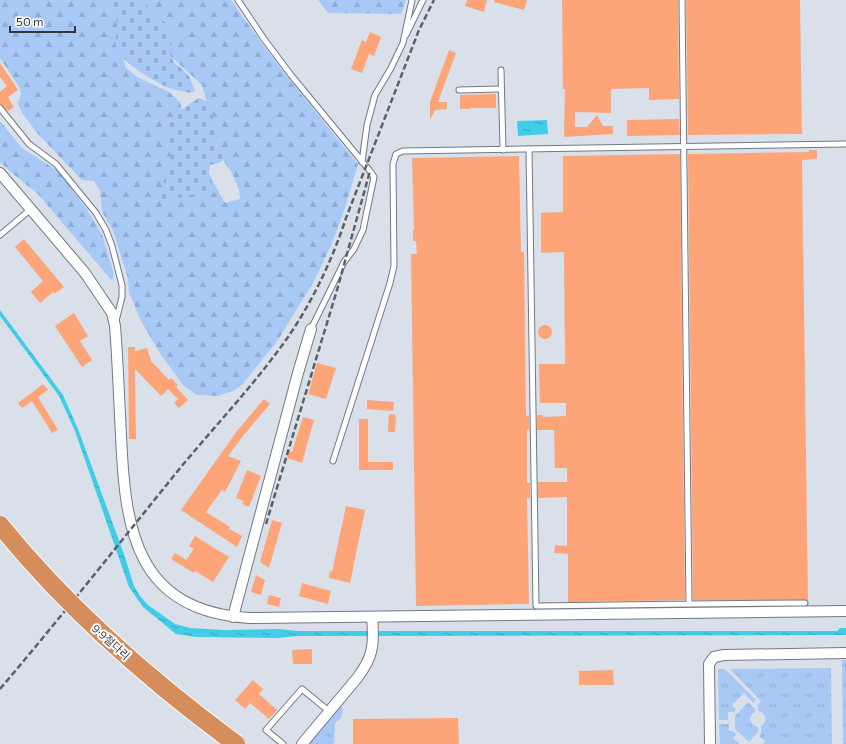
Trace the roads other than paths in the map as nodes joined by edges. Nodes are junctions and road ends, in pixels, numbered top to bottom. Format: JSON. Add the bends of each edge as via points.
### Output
{"nodes":[{"id":1,"x":238,"y":0,"type":"edge"},
{"id":2,"x":412,"y":0,"type":"edge"},
{"id":3,"x":423,"y":0,"type":"edge"},
{"id":4,"x":682,"y":0,"type":"edge"},
{"id":5,"x":402,"y":43,"type":"junction"},
{"id":6,"x":500,"y":70,"type":"dead end"},
{"id":7,"x":501,"y":89,"type":"junction"},
{"id":8,"x":459,"y":90,"type":"dead end"},
{"id":9,"x":0,"y":108,"type":"edge"},
{"id":10,"x":846,"y":144,"type":"edge"},
{"id":11,"x":503,"y":146,"type":"junction"},
{"id":12,"x":683,"y":146,"type":"junction"},
{"id":13,"x":529,"y":150,"type":"junction"},
{"id":14,"x":362,"y":162,"type":"junction"},
{"id":15,"x":0,"y":173,"type":"edge"},
{"id":16,"x":31,"y":209,"type":"junction"},
{"id":17,"x":0,"y":235,"type":"edge"},
{"id":18,"x":115,"y":326,"type":"junction"},
{"id":19,"x":311,"y":330,"type":"joint"},
{"id":20,"x":333,"y":461,"type":"dead end"},
{"id":21,"x":0,"y":525,"type":"edge"},
{"id":22,"x":0,"y":541,"type":"edge"},
{"id":23,"x":805,"y":603,"type":"dead end"},
{"id":24,"x":689,"y":604,"type":"junction"},
{"id":25,"x":846,"y":611,"type":"edge"},
{"id":26,"x":233,"y":617,"type":"junction"},
{"id":27,"x":372,"y":617,"type":"junction"},
{"id":28,"x":846,"y":653,"type":"edge"},
{"id":29,"x":330,"y":712,"type":"junction"},
{"id":30,"x":219,"y":744,"type":"edge"},
{"id":31,"x":236,"y":744,"type":"edge"},
{"id":32,"x":282,"y":744,"type":"edge"},
{"id":33,"x":302,"y":744,"type":"edge"},
{"id":34,"x":710,"y":744,"type":"edge"}],
"edges":[{"from":1,"to":14,"type":"lane","via":[[291,76]]},
{"from":2,"to":5,"type":"lane"},
{"from":3,"to":5,"type":"lane"},
{"from":4,"to":12,"type":"lane"},
{"from":5,"to":14,"type":"lane","via":[[375,95],[367,125]]},
{"from":6,"to":7,"type":"lane"},
{"from":7,"to":8,"type":"lane"},
{"from":7,"to":11,"type":"lane"},
{"from":9,"to":18,"type":"lane","via":[[30,144],[56,164],[96,213],[106,230],[122,285],[122,298]]},
{"from":10,"to":12,"type":"lane"},
{"from":11,"to":13,"type":"lane"},
{"from":11,"to":20,"type":"lane","via":[[403,151],[396,154],[393,164],[394,266]]},
{"from":12,"to":13,"type":"lane"},
{"from":12,"to":24,"type":"lane"},
{"from":13,"to":24,"type":"lane","via":[[536,606]]},
{"from":14,"to":19,"type":"lane","via":[[374,177],[363,230],[344,262]]},
{"from":15,"to":16,"type":"street"},
{"from":16,"to":17,"type":"lane"},
{"from":16,"to":18,"type":"street","via":[[85,273],[112,313]]},
{"from":18,"to":26,"type":"street","via":[[125,500],[138,548],[144,561],[164,587],[194,606]]},
{"from":19,"to":26,"type":"street"},
{"from":21,"to":31,"type":"highway","name":"9·9절다리","bridge":true,"via":[[46,579],[91,624],[143,671]]},
{"from":22,"to":30,"type":"highway","name":"9·9절다리","via":[[84,632],[136,678]]},
{"from":23,"to":24,"type":"lane"},
{"from":25,"to":27,"type":"street"},
{"from":26,"to":27,"type":"street"},
{"from":27,"to":29,"type":"street","via":[[371,653],[358,678]]},
{"from":28,"to":34,"type":"street","via":[[714,657],[710,664]]},
{"from":29,"to":32,"type":"lane","via":[[302,689],[266,730]]},
{"from":29,"to":33,"type":"street"}]}
